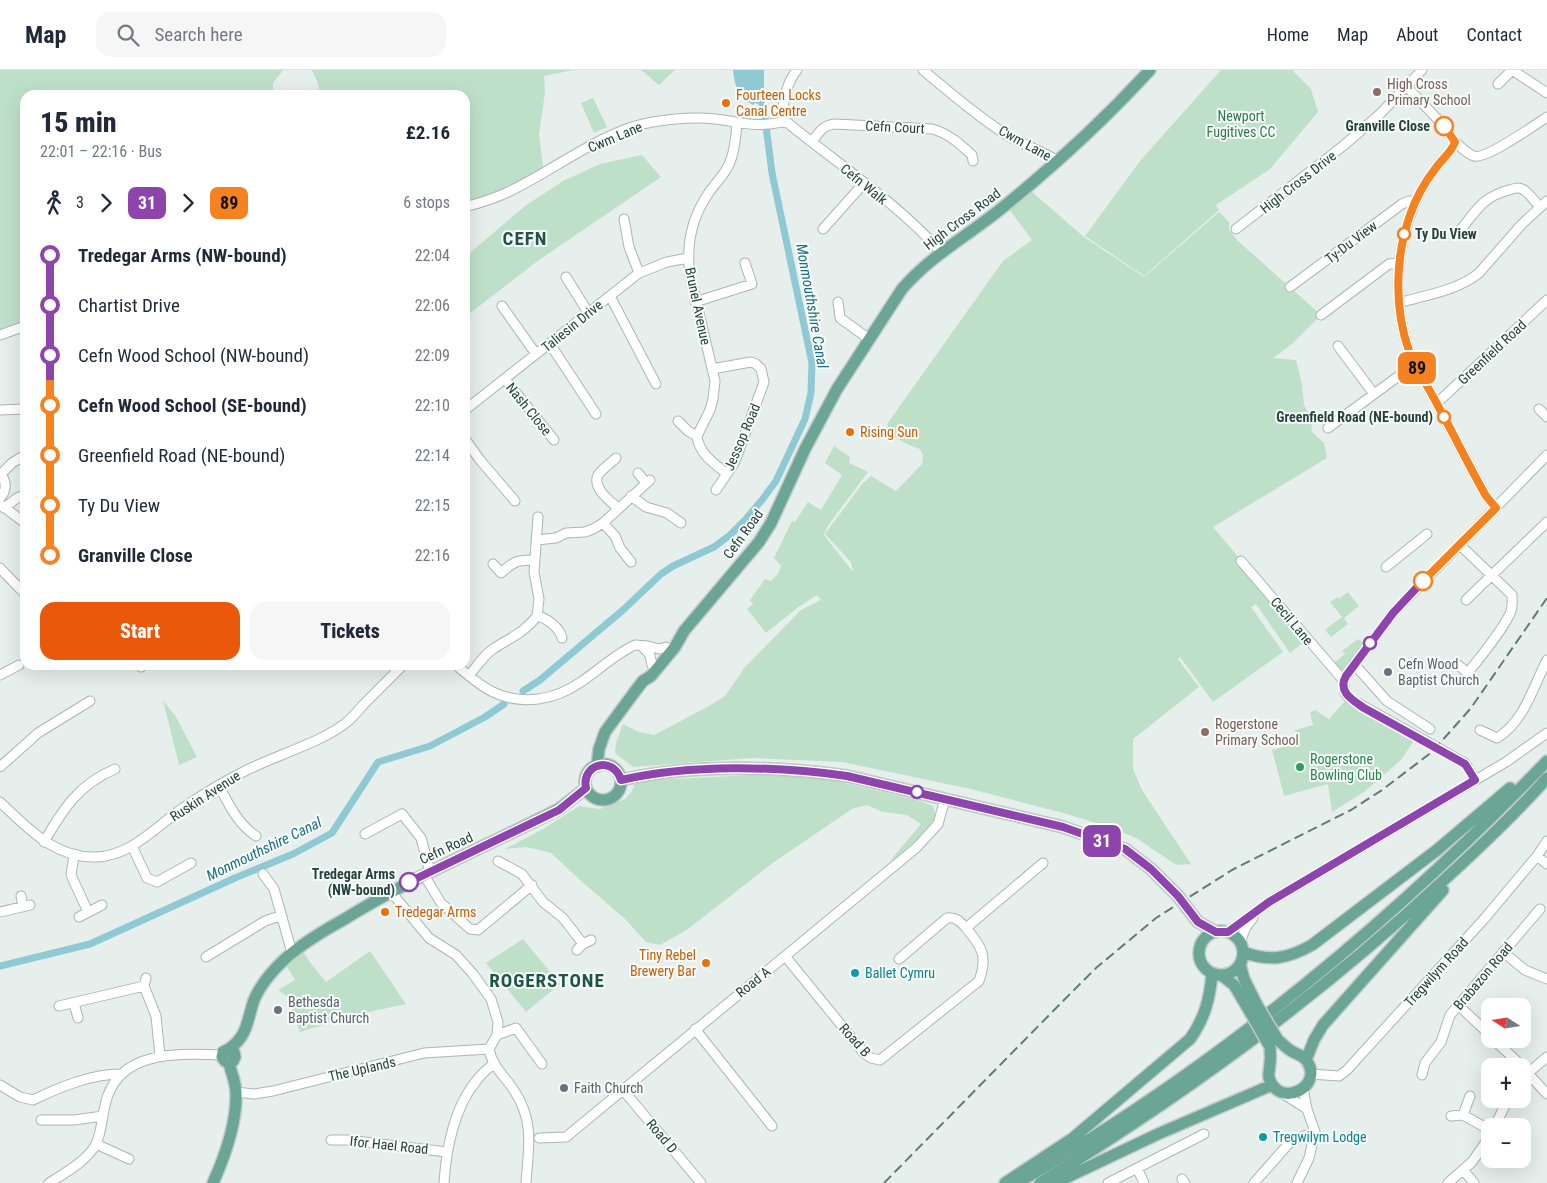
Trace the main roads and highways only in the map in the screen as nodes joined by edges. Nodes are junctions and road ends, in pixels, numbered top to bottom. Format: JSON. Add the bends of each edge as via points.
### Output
{"nodes":[{"id":1,"x":1150,"y":70,"type":"edge"},
{"id":2,"x":822,"y":416,"type":"joint"},
{"id":3,"x":684,"y":631,"type":"junction"},
{"id":4,"x":658,"y":659,"type":"junction"},
{"id":5,"x":1547,"y":753,"type":"edge"},
{"id":6,"x":1547,"y":761,"type":"edge"},
{"id":7,"x":597,"y":766,"type":"junction"},
{"id":8,"x":1547,"y":778,"type":"edge"},
{"id":9,"x":621,"y":780,"type":"junction"},
{"id":10,"x":586,"y":788,"type":"junction"},
{"id":11,"x":1536,"y":790,"type":"junction"},
{"id":12,"x":1198,"y":922,"type":"junction"},
{"id":13,"x":1222,"y":932,"type":"junction"},
{"id":14,"x":1201,"y":944,"type":"junction"},
{"id":15,"x":1241,"y":953,"type":"junction"},
{"id":16,"x":1216,"y":974,"type":"junction"},
{"id":17,"x":1254,"y":1008,"type":"junction"},
{"id":18,"x":1274,"y":1044,"type":"junction"},
{"id":19,"x":1292,"y":1052,"type":"junction"},
{"id":20,"x":1306,"y":1060,"type":"junction"},
{"id":21,"x":1270,"y":1064,"type":"junction"},
{"id":22,"x":1275,"y":1087,"type":"junction"},
{"id":23,"x":215,"y":1182,"type":"edge"},
{"id":24,"x":1005,"y":1183,"type":"edge"},
{"id":25,"x":1017,"y":1183,"type":"edge"},
{"id":26,"x":1040,"y":1183,"type":"edge"},
{"id":27,"x":1055,"y":1183,"type":"edge"}],
"edges":[{"from":1,"to":2,"type":"main road","name":"High Cross Road","via":[[1125,97],[1004,207],[907,283]]},
{"from":2,"to":3,"type":"main road","name":"Cefn Road","via":[[759,542]]},
{"from":3,"to":4,"type":"main road","name":"Cefn Road","via":[[674,637]]},
{"from":3,"to":4,"type":"main road","name":"Cefn Road","via":[[675,647]]},
{"from":4,"to":7,"type":"main road","name":"Cefn Road","via":[[605,732]]},
{"from":5,"to":15,"type":"main road","via":[[1492,805],[1437,850],[1312,945],[1272,959]]},
{"from":6,"to":25,"type":"main road","via":[[1412,894],[1308,982],[1226,1046],[1161,1091]]},
{"from":7,"to":9,"type":"main road","via":[[612,767]]},
{"from":7,"to":10,"type":"main road","via":[[588,774]]},
{"from":8,"to":11,"type":"main road"},
{"from":9,"to":10,"type":"main road","via":[[621,787],[609,800],[594,798]]},
{"from":9,"to":12,"type":"main road","bridge":true,"via":[[697,770],[810,771],[847,776],[1063,827],[1125,849],[1151,869]]},
{"from":10,"to":23,"type":"main road","name":"Cefn Road","via":[[559,810],[391,892],[351,915],[292,953],[270,972],[255,999],[246,1029],[227,1056],[236,1092],[230,1137]]},
{"from":11,"to":20,"type":"main road","via":[[1337,1008],[1314,1040]]},
{"from":11,"to":26,"type":"main road","via":[[1420,902],[1302,1002],[1141,1119]]},
{"from":12,"to":13,"type":"main road"},
{"from":12,"to":14,"type":"main road"},
{"from":13,"to":14,"type":"main road","via":[[1208,936]]},
{"from":13,"to":15,"type":"main road","via":[[1234,935]]},
{"from":14,"to":16,"type":"main road","via":[[1200,960]]},
{"from":15,"to":16,"type":"main road","via":[[1235,970]]},
{"from":15,"to":17,"type":"main road","via":[[1244,979]]},
{"from":16,"to":17,"type":"main road","via":[[1234,985]]},
{"from":16,"to":24,"type":"main road","via":[[1205,1013],[1190,1039],[1073,1138]]},
{"from":17,"to":18,"type":"main road","bridge":true},
{"from":18,"to":19,"type":"main road"},
{"from":18,"to":21,"type":"main road"},
{"from":19,"to":20,"type":"main road"},
{"from":19,"to":21,"type":"main road","via":[[1281,1053]]},
{"from":20,"to":22,"type":"main road","via":[[1310,1078],[1303,1088],[1284,1093]]},
{"from":21,"to":22,"type":"main road","via":[[1269,1077]]},
{"from":22,"to":27,"type":"main road","via":[[1158,1134]]}]}
